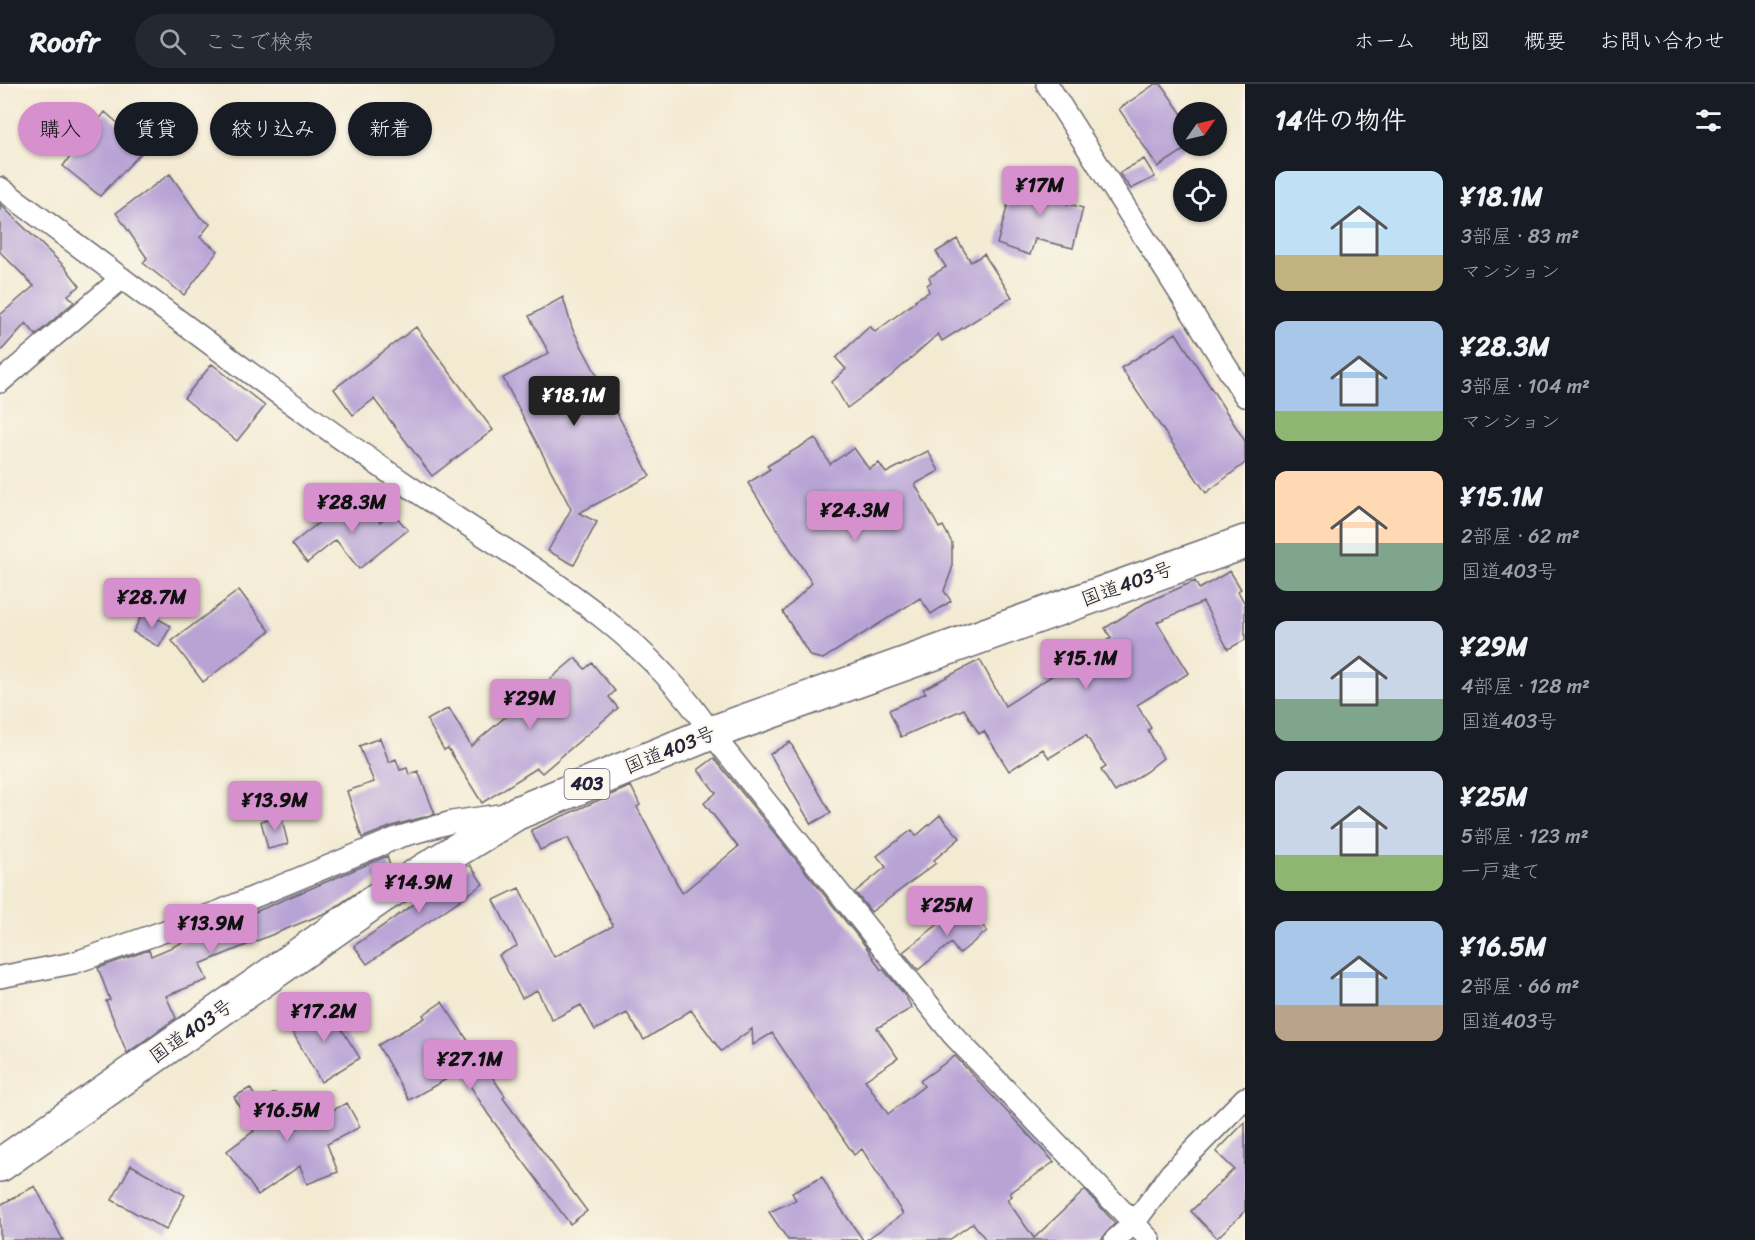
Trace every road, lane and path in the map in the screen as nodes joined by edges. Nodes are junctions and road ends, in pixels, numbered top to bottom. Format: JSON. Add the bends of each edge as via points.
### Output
{"nodes":[{"id":1,"x":1047,"y":84,"type":"edge"},
{"id":2,"x":0,"y":188,"type":"edge"},
{"id":3,"x":122,"y":278,"type":"junction"},
{"id":4,"x":0,"y":382,"type":"edge"},
{"id":5,"x":1245,"y":396,"type":"edge"},
{"id":6,"x":1245,"y":542,"type":"edge"},
{"id":7,"x":711,"y":733,"type":"junction"},
{"id":8,"x":517,"y":813,"type":"junction"},
{"id":9,"x":0,"y":977,"type":"edge"},
{"id":10,"x":1245,"y":1098,"type":"edge"},
{"id":11,"x":0,"y":1165,"type":"edge"},
{"id":12,"x":1134,"y":1223,"type":"junction"},
{"id":13,"x":1115,"y":1240,"type":"edge"},
{"id":14,"x":1150,"y":1240,"type":"edge"}],
"edges":[{"from":1,"to":5,"type":"street"},
{"from":2,"to":3,"type":"street"},
{"from":3,"to":4,"type":"street"},
{"from":3,"to":7,"type":"street","via":[[407,485],[579,598],[637,645],[692,703]]},
{"from":6,"to":7,"type":"highway","name":"国道403号","number":"403"},
{"from":7,"to":8,"type":"highway","name":"国道403号","number":"403"},
{"from":7,"to":12,"type":"street","via":[[953,1035]]},
{"from":8,"to":9,"type":"street","via":[[452,822],[399,837],[154,935],[73,963]]},
{"from":8,"to":11,"type":"highway","name":"国道403号","number":"403","via":[[381,897]]},
{"from":10,"to":12,"type":"street","via":[[1171,1173]]},
{"from":12,"to":13,"type":"street"},
{"from":12,"to":14,"type":"street"}]}
